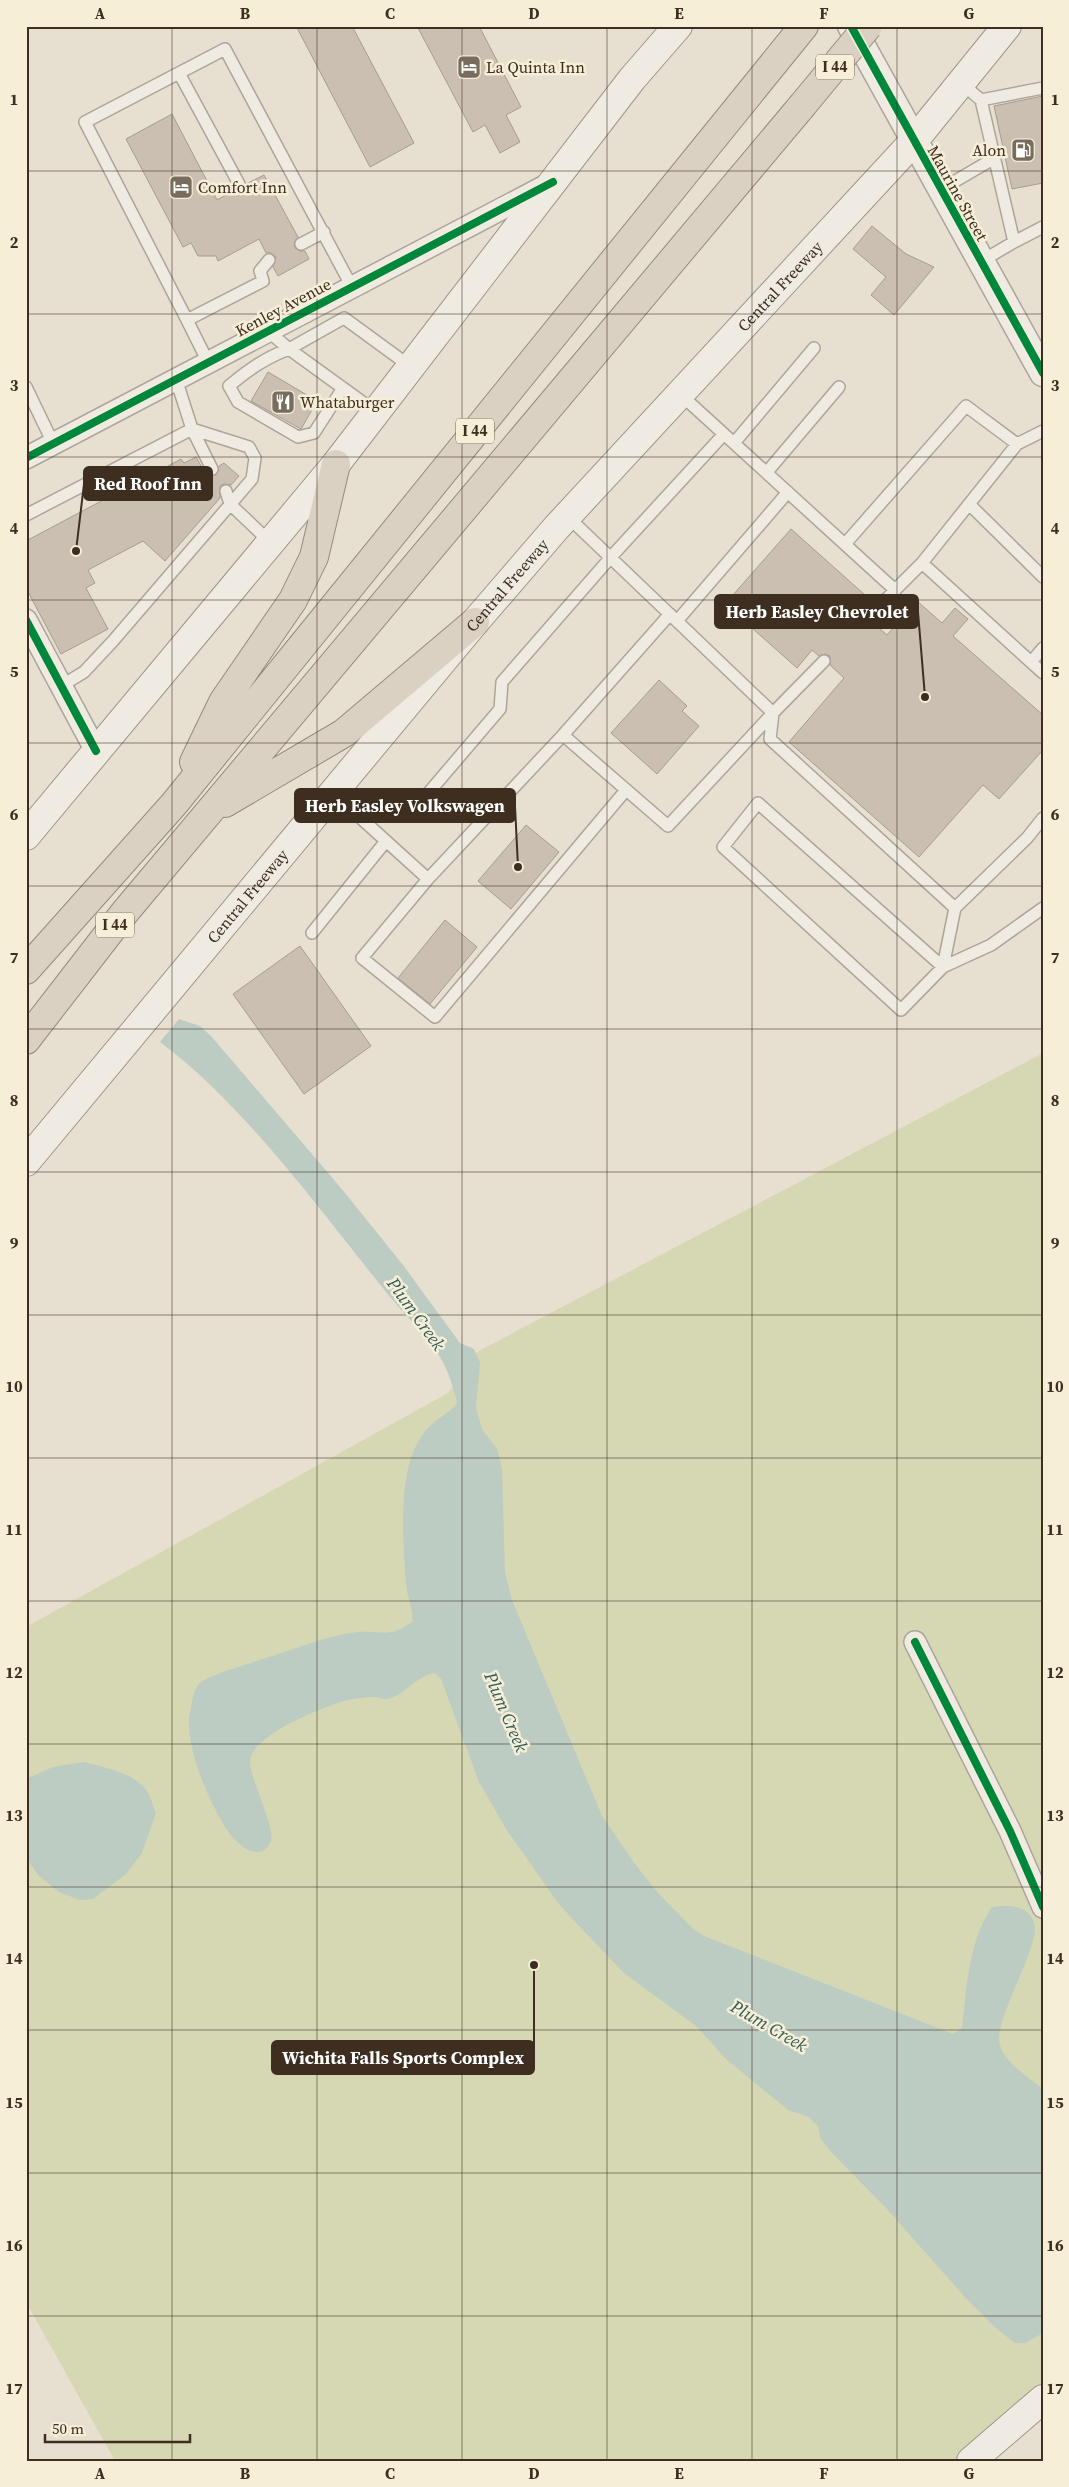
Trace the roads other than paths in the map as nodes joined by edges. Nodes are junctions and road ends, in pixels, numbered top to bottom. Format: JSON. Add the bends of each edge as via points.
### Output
{"nodes":[{"id":1,"x":678,"y":26,"type":"edge"},
{"id":2,"x":804,"y":26,"type":"edge"},
{"id":3,"x":851,"y":26,"type":"edge"},
{"id":4,"x":868,"y":26,"type":"edge"},
{"id":5,"x":1007,"y":26,"type":"edge"},
{"id":6,"x":179,"y":72,"type":"junction"},
{"id":7,"x":1043,"y":88,"type":"edge"},
{"id":8,"x":971,"y":92,"type":"junction"},
{"id":9,"x":913,"y":142,"type":"junction"},
{"id":10,"x":993,"y":159,"type":"junction"},
{"id":11,"x":1008,"y":169,"type":"dead end"},
{"id":12,"x":996,"y":171,"type":"junction"},
{"id":13,"x":553,"y":182,"type":"junction"},
{"id":14,"x":239,"y":184,"type":"dead end"},
{"id":15,"x":940,"y":190,"type":"junction"},
{"id":16,"x":1043,"y":226,"type":"edge"},
{"id":17,"x":324,"y":232,"type":"junction"},
{"id":18,"x":1014,"y":242,"type":"junction"},
{"id":19,"x":301,"y":244,"type":"dead end"},
{"id":20,"x":269,"y":260,"type":"dead end"},
{"id":21,"x":980,"y":262,"type":"junction"},
{"id":22,"x":352,"y":287,"type":"junction"},
{"id":23,"x":187,"y":320,"type":"junction"},
{"id":24,"x":268,"y":332,"type":"junction"},
{"id":25,"x":814,"y":348,"type":"dead end"},
{"id":26,"x":288,"y":349,"type":"junction"},
{"id":27,"x":208,"y":362,"type":"junction"},
{"id":28,"x":412,"y":367,"type":"junction"},
{"id":29,"x":1042,"y":370,"type":"edge"},
{"id":30,"x":176,"y":380,"type":"junction"},
{"id":31,"x":26,"y":387,"type":"edge"},
{"id":32,"x":838,"y":387,"type":"dead end"},
{"id":33,"x":343,"y":388,"type":"junction"},
{"id":34,"x":680,"y":394,"type":"junction"},
{"id":35,"x":37,"y":410,"type":"junction"},
{"id":36,"x":376,"y":412,"type":"junction"},
{"id":37,"x":26,"y":416,"type":"edge"},
{"id":38,"x":192,"y":429,"type":"junction"},
{"id":39,"x":1043,"y":431,"type":"edge"},
{"id":40,"x":724,"y":434,"type":"junction"},
{"id":41,"x":54,"y":443,"type":"junction"},
{"id":42,"x":734,"y":443,"type":"junction"},
{"id":43,"x":1017,"y":444,"type":"junction"},
{"id":44,"x":26,"y":458,"type":"edge"},
{"id":45,"x":336,"y":464,"type":"junction"},
{"id":46,"x":212,"y":469,"type":"dead end"},
{"id":47,"x":767,"y":472,"type":"junction"},
{"id":48,"x":226,"y":491,"type":"dead end"},
{"id":49,"x":788,"y":492,"type":"junction"},
{"id":50,"x":230,"y":504,"type":"junction"},
{"id":51,"x":969,"y":504,"type":"junction"},
{"id":52,"x":26,"y":515,"type":"edge"},
{"id":53,"x":566,"y":516,"type":"junction"},
{"id":54,"x":270,"y":542,"type":"junction"},
{"id":55,"x":845,"y":544,"type":"junction"},
{"id":56,"x":611,"y":557,"type":"junction"},
{"id":57,"x":922,"y":563,"type":"junction"},
{"id":58,"x":1043,"y":577,"type":"edge"},
{"id":59,"x":895,"y":590,"type":"junction"},
{"id":60,"x":673,"y":618,"type":"junction"},
{"id":61,"x":868,"y":618,"type":"dead end"},
{"id":62,"x":26,"y":620,"type":"edge"},
{"id":63,"x":475,"y":622,"type":"junction"},
{"id":64,"x":1043,"y":648,"type":"edge"},
{"id":65,"x":824,"y":660,"type":"dead end"},
{"id":66,"x":1030,"y":662,"type":"junction"},
{"id":67,"x":1043,"y":673,"type":"edge"},
{"id":68,"x":62,"y":686,"type":"junction"},
{"id":69,"x":773,"y":713,"type":"junction"},
{"id":70,"x":562,"y":735,"type":"junction"},
{"id":71,"x":96,"y":751,"type":"junction"},
{"id":72,"x":626,"y":790,"type":"junction"},
{"id":73,"x":332,"y":793,"type":"junction"},
{"id":74,"x":174,"y":804,"type":"junction"},
{"id":75,"x":413,"y":811,"type":"dead end"},
{"id":76,"x":207,"y":814,"type":"junction"},
{"id":77,"x":1043,"y":818,"type":"edge"},
{"id":78,"x":26,"y":836,"type":"edge"},
{"id":79,"x":386,"y":841,"type":"junction"},
{"id":80,"x":428,"y":879,"type":"junction"},
{"id":81,"x":955,"y":908,"type":"junction"},
{"id":82,"x":1043,"y":908,"type":"edge"},
{"id":83,"x":312,"y":933,"type":"dead end"},
{"id":84,"x":943,"y":967,"type":"junction"},
{"id":85,"x":26,"y":970,"type":"edge"},
{"id":86,"x":26,"y":1040,"type":"edge"},
{"id":87,"x":26,"y":1162,"type":"edge"},
{"id":88,"x":916,"y":1642,"type":"dead end"},
{"id":89,"x":1043,"y":1907,"type":"edge"},
{"id":90,"x":1043,"y":2400,"type":"edge"},
{"id":91,"x":971,"y":2461,"type":"edge"}],
"edges":[{"from":1,"to":13,"type":"main road","via":[[632,79]]},
{"from":2,"to":74,"type":"highway","number":"I 44"},
{"from":3,"to":9,"type":"street","name":"Maurine Street"},
{"from":4,"to":76,"type":"highway","number":"I 44","bridge":true},
{"from":5,"to":8,"type":"main road","name":"Central Freeway"},
{"from":6,"to":14,"type":"lane"},
{"from":6,"to":17,"type":"lane","via":[[225,49]]},
{"from":6,"to":23,"type":"lane","via":[[85,122]]},
{"from":7,"to":8,"type":"lane"},
{"from":8,"to":9,"type":"main road","name":"Central Freeway"},
{"from":8,"to":10,"type":"lane","via":[[994,132]]},
{"from":9,"to":15,"type":"street","name":"Maurine Street"},
{"from":9,"to":34,"type":"main road","name":"Central Freeway"},
{"from":10,"to":12,"type":"lane"},
{"from":10,"to":15,"type":"lane"},
{"from":11,"to":12,"type":"lane"},
{"from":12,"to":18,"type":"lane"},
{"from":13,"to":22,"type":"street","name":"Kenley Avenue"},
{"from":13,"to":28,"type":"main road"},
{"from":15,"to":21,"type":"street","name":"Maurine Street"},
{"from":16,"to":18,"type":"lane"},
{"from":17,"to":19,"type":"lane"},
{"from":17,"to":22,"type":"lane"},
{"from":18,"to":21,"type":"lane"},
{"from":20,"to":23,"type":"lane","via":[[260,271],[263,282]]},
{"from":21,"to":29,"type":"street","name":"Maurine Street"},
{"from":22,"to":24,"type":"street","name":"Kenley Avenue"},
{"from":23,"to":27,"type":"lane"},
{"from":24,"to":26,"type":"lane"},
{"from":24,"to":27,"type":"street","name":"Kenley Avenue"},
{"from":25,"to":42,"type":"lane"},
{"from":26,"to":28,"type":"lane","via":[[344,318]]},
{"from":26,"to":33,"type":"lane"},
{"from":26,"to":33,"type":"lane","via":[[262,360],[229,386],[238,402],[298,436],[314,433]]},
{"from":27,"to":30,"type":"street","name":"Kenley Avenue"},
{"from":28,"to":36,"type":"main road"},
{"from":30,"to":38,"type":"lane"},
{"from":30,"to":41,"type":"street","name":"Kenley Avenue"},
{"from":31,"to":35,"type":"lane"},
{"from":32,"to":47,"type":"lane"},
{"from":33,"to":36,"type":"lane"},
{"from":34,"to":40,"type":"lane"},
{"from":34,"to":53,"type":"main road","name":"Central Freeway"},
{"from":35,"to":37,"type":"lane"},
{"from":35,"to":41,"type":"lane"},
{"from":36,"to":45,"type":"main road"},
{"from":38,"to":46,"type":"lane"},
{"from":38,"to":50,"type":"lane","via":[[249,447],[255,458],[252,479]]},
{"from":38,"to":52,"type":"lane"},
{"from":39,"to":43,"type":"lane"},
{"from":40,"to":42,"type":"lane"},
{"from":40,"to":56,"type":"lane"},
{"from":41,"to":44,"type":"street","name":"Kenley Avenue"},
{"from":42,"to":47,"type":"lane"},
{"from":43,"to":51,"type":"lane"},
{"from":43,"to":55,"type":"lane","via":[[966,406]]},
{"from":45,"to":54,"type":"main road"},
{"from":45,"to":74,"type":"highway","via":[[314,557],[293,600],[223,702]]},
{"from":47,"to":49,"type":"lane"},
{"from":48,"to":50,"type":"lane"},
{"from":49,"to":55,"type":"lane"},
{"from":49,"to":60,"type":"lane"},
{"from":50,"to":54,"type":"lane"},
{"from":50,"to":68,"type":"lane","via":[[113,641],[84,672]]},
{"from":51,"to":57,"type":"lane"},
{"from":51,"to":58,"type":"lane"},
{"from":53,"to":56,"type":"lane"},
{"from":53,"to":63,"type":"main road","name":"Central Freeway"},
{"from":54,"to":71,"type":"main road"},
{"from":55,"to":59,"type":"lane"},
{"from":56,"to":60,"type":"lane"},
{"from":56,"to":75,"type":"lane","via":[[502,682],[500,709]]},
{"from":57,"to":59,"type":"lane"},
{"from":57,"to":66,"type":"lane"},
{"from":59,"to":61,"type":"lane"},
{"from":60,"to":69,"type":"lane"},
{"from":60,"to":70,"type":"lane"},
{"from":62,"to":68,"type":"street"},
{"from":63,"to":73,"type":"main road","name":"Central Freeway"},
{"from":63,"to":76,"type":"highway","via":[[344,733]]},
{"from":64,"to":66,"type":"lane"},
{"from":65,"to":69,"type":"lane"},
{"from":66,"to":67,"type":"lane"},
{"from":68,"to":71,"type":"street"},
{"from":69,"to":72,"type":"lane","via":[[668,826]]},
{"from":69,"to":81,"type":"lane","via":[[770,739]]},
{"from":70,"to":72,"type":"lane"},
{"from":70,"to":80,"type":"lane"},
{"from":71,"to":78,"type":"main road"},
{"from":72,"to":80,"type":"lane","via":[[435,1017],[362,958]]},
{"from":73,"to":79,"type":"lane"},
{"from":73,"to":87,"type":"main road","name":"Central Freeway"},
{"from":74,"to":85,"type":"highway","number":"I 44"},
{"from":76,"to":86,"type":"highway","number":"I 44","via":[[125,912]]},
{"from":77,"to":81,"type":"lane","via":[[1027,838]]},
{"from":79,"to":80,"type":"lane"},
{"from":79,"to":83,"type":"lane"},
{"from":81,"to":84,"type":"lane"},
{"from":82,"to":84,"type":"lane","via":[[991,945]]},
{"from":84,"to":84,"type":"lane","via":[[901,1010],[723,847],[758,803]]},
{"from":88,"to":89,"type":"street","via":[[1010,1831]]},
{"from":90,"to":91,"type":"main road"}]}
